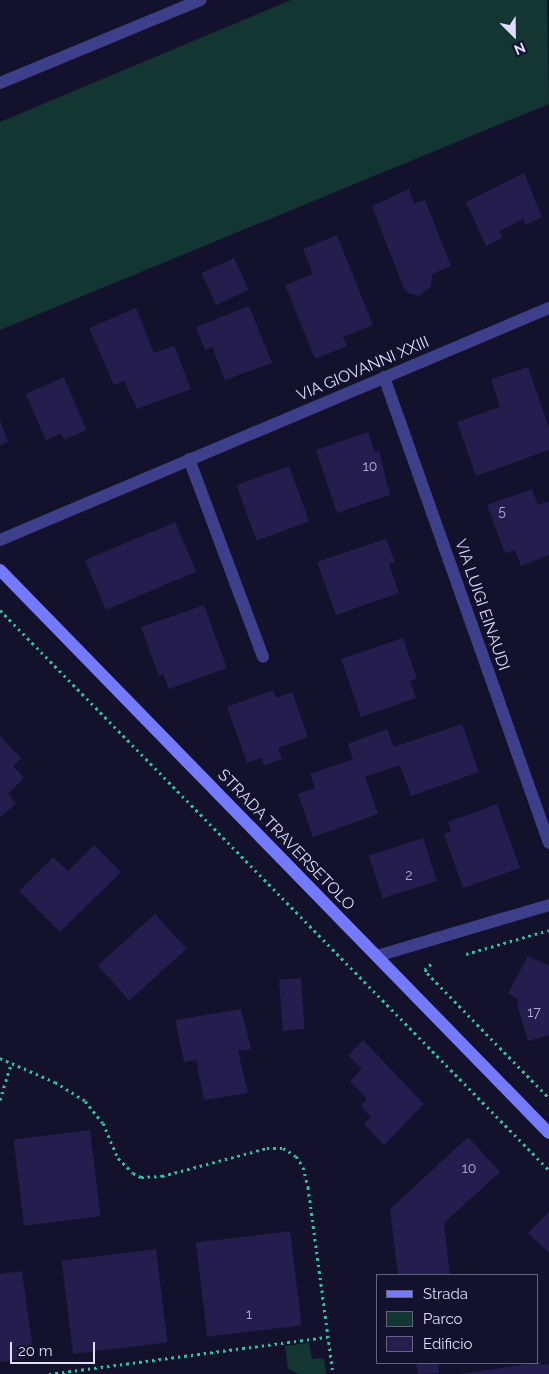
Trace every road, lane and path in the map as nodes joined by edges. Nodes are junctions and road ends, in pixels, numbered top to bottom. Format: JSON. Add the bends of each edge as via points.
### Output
{"nodes":[{"id":1,"x":200,"y":0,"type":"edge"},
{"id":2,"x":0,"y":83,"type":"edge"},
{"id":3,"x":549,"y":308,"type":"edge"},
{"id":4,"x":384,"y":377,"type":"junction"},
{"id":5,"x":189,"y":459,"type":"junction"},
{"id":6,"x":0,"y":540,"type":"edge"},
{"id":7,"x":0,"y":570,"type":"edge"},
{"id":8,"x":0,"y":610,"type":"edge"},
{"id":9,"x":263,"y":658,"type":"dead end"},
{"id":10,"x":549,"y":843,"type":"edge"},
{"id":11,"x":549,"y":905,"type":"edge"},
{"id":12,"x":549,"y":930,"type":"edge"},
{"id":13,"x":377,"y":956,"type":"junction"},
{"id":14,"x":457,"y":957,"type":"dead end"},
{"id":15,"x":438,"y":962,"type":"dead end"},
{"id":16,"x":0,"y":1058,"type":"edge"},
{"id":17,"x":11,"y":1064,"type":"junction"},
{"id":18,"x":549,"y":1098,"type":"edge"},
{"id":19,"x":0,"y":1100,"type":"edge"},
{"id":20,"x":549,"y":1133,"type":"edge"},
{"id":21,"x":549,"y":1170,"type":"edge"},
{"id":22,"x":328,"y":1337,"type":"junction"},
{"id":23,"x":49,"y":1374,"type":"edge"},
{"id":24,"x":333,"y":1374,"type":"edge"}],
"edges":[{"from":1,"to":2,"type":"street"},
{"from":3,"to":4,"type":"street","name":"VIA GIOVANNI XXIII"},
{"from":4,"to":5,"type":"street","name":"VIA GIOVANNI XXIII"},
{"from":4,"to":10,"type":"street","name":"VIA LUIGI EINAUDI"},
{"from":5,"to":6,"type":"street","name":"VIA GIOVANNI XXIII"},
{"from":5,"to":9,"type":"street"},
{"from":7,"to":13,"type":"main road","name":"STRADA TRAVERSETOLO"},
{"from":8,"to":21,"type":"path"},
{"from":11,"to":13,"type":"street"},
{"from":12,"to":14,"type":"path"},
{"from":13,"to":20,"type":"main road","name":"STRADA TRAVERSETOLO"},
{"from":15,"to":18,"type":"path","via":[[425,969],[427,974]]},
{"from":16,"to":17,"type":"path"},
{"from":17,"to":19,"type":"path"},
{"from":17,"to":22,"type":"path","via":[[55,1082],[85,1100],[103,1123],[118,1158],[141,1177],[162,1176],[267,1148],[283,1148],[296,1156],[306,1175]]},
{"from":22,"to":23,"type":"path"},
{"from":22,"to":24,"type":"path"}]}
